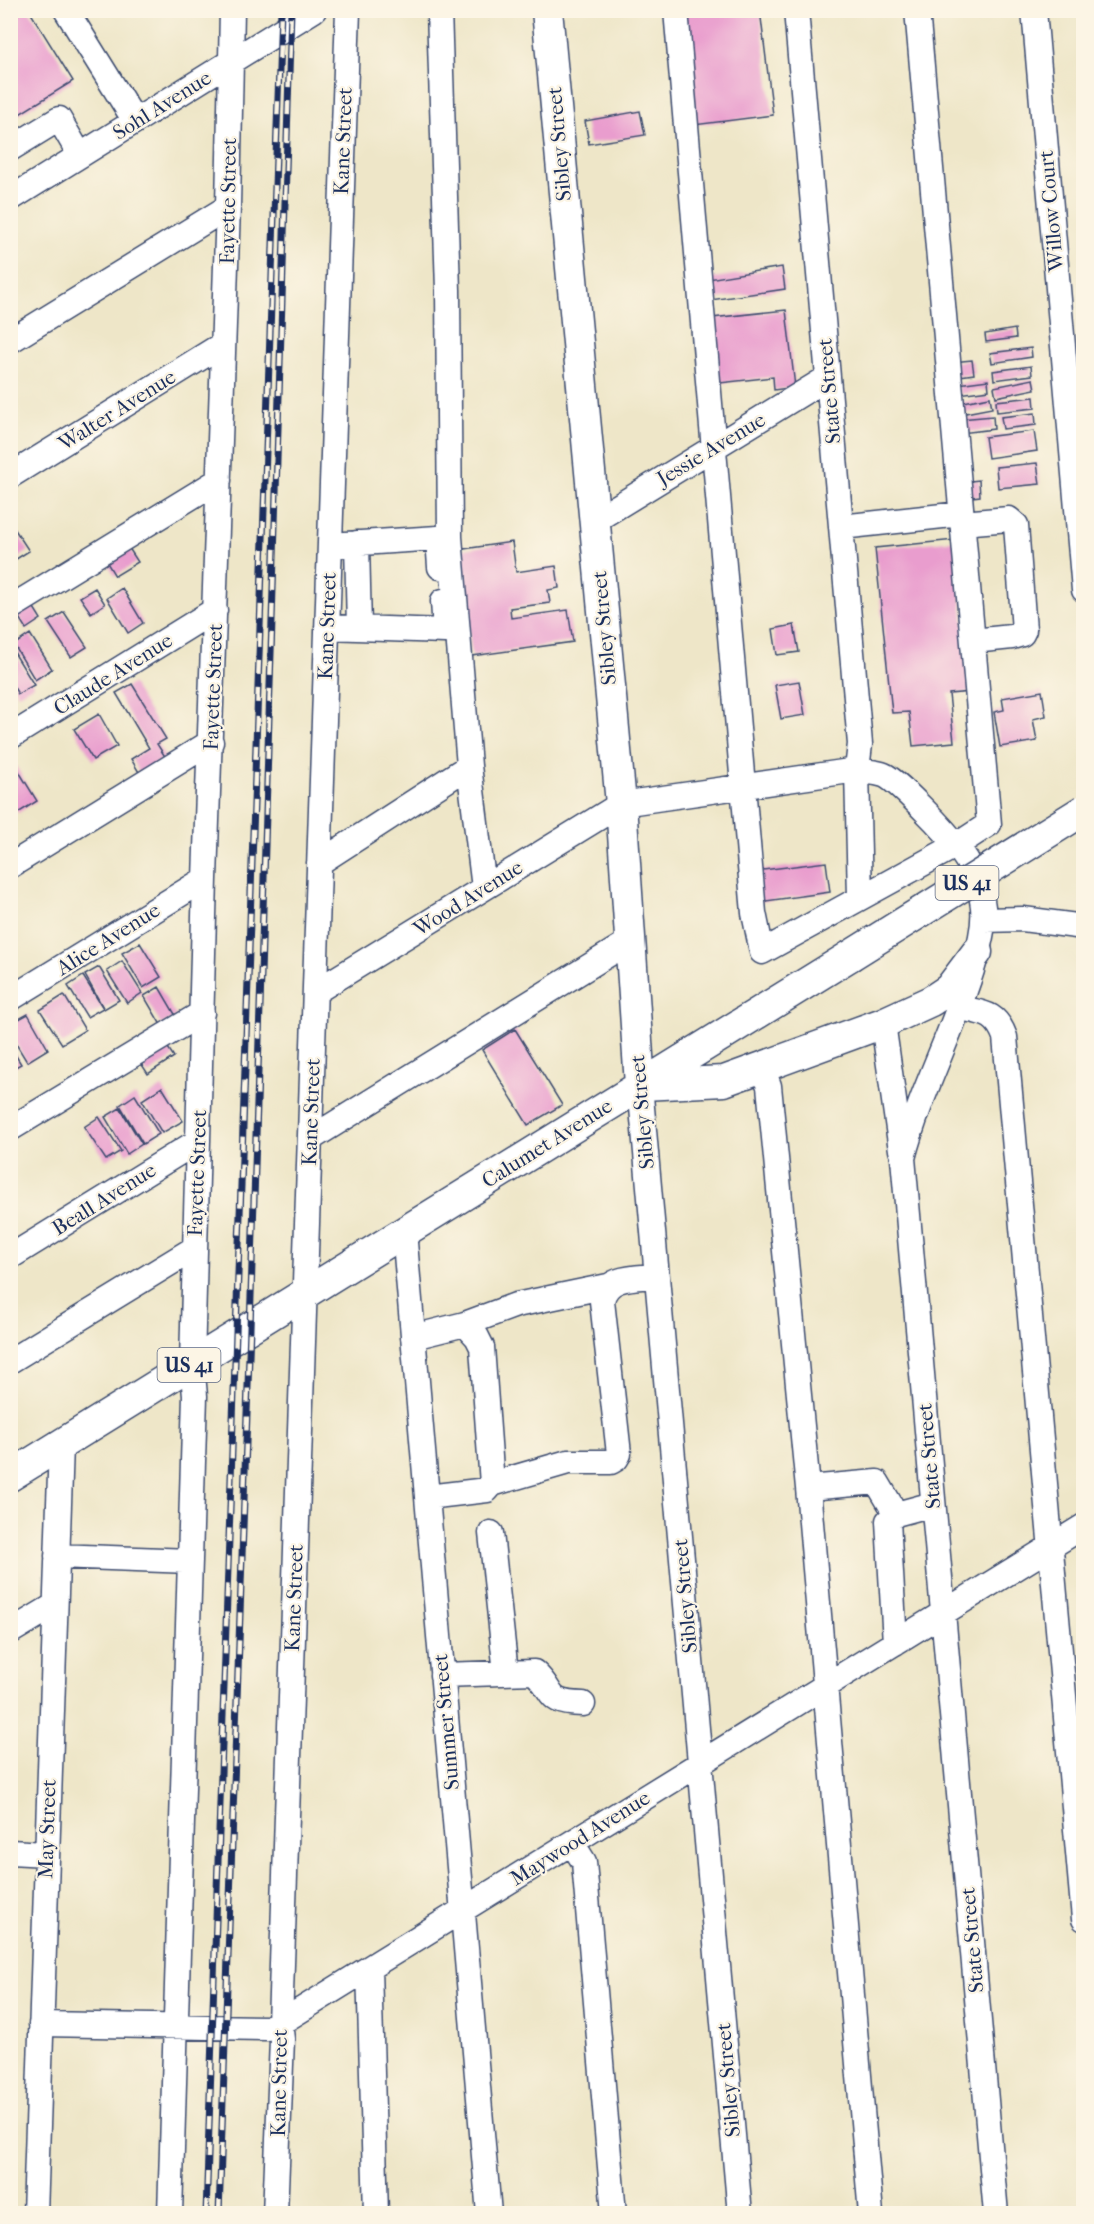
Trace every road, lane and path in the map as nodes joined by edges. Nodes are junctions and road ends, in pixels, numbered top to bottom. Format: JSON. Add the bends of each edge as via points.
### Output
{"nodes":[{"id":1,"x":66,"y":10,"type":"edge"},
{"id":2,"x":232,"y":10,"type":"edge"},
{"id":3,"x":314,"y":10,"type":"edge"},
{"id":4,"x":348,"y":10,"type":"edge"},
{"id":5,"x":439,"y":10,"type":"edge"},
{"id":6,"x":546,"y":10,"type":"edge"},
{"id":7,"x":676,"y":10,"type":"edge"},
{"id":8,"x":796,"y":10,"type":"edge"},
{"id":9,"x":917,"y":10,"type":"edge"},
{"id":10,"x":1034,"y":10,"type":"edge"},
{"id":11,"x":231,"y":62,"type":"junction"},
{"id":12,"x":135,"y":121,"type":"junction"},
{"id":13,"x":10,"y":149,"type":"edge"},
{"id":14,"x":80,"y":155,"type":"junction"},
{"id":15,"x":10,"y":199,"type":"edge"},
{"id":16,"x":228,"y":207,"type":"junction"},
{"id":17,"x":10,"y":341,"type":"edge"},
{"id":18,"x":224,"y":344,"type":"junction"},
{"id":19,"x":827,"y":378,"type":"junction"},
{"id":20,"x":713,"y":448,"type":"junction"},
{"id":21,"x":10,"y":476,"type":"edge"},
{"id":22,"x":219,"y":480,"type":"junction"},
{"id":23,"x":962,"y":518,"type":"junction"},
{"id":24,"x":594,"y":521,"type":"junction"},
{"id":25,"x":841,"y":527,"type":"junction"},
{"id":26,"x":444,"y":538,"type":"junction"},
{"id":27,"x":357,"y":543,"type":"junction"},
{"id":28,"x":330,"y":545,"type":"junction"},
{"id":29,"x":1083,"y":590,"type":"edge"},
{"id":30,"x":10,"y":609,"type":"edge"},
{"id":31,"x":215,"y":610,"type":"junction"},
{"id":32,"x":327,"y":627,"type":"junction"},
{"id":33,"x":359,"y":628,"type":"junction"},
{"id":34,"x":451,"y":631,"type":"junction"},
{"id":35,"x":973,"y":641,"type":"junction"},
{"id":36,"x":10,"y":737,"type":"edge"},
{"id":37,"x":211,"y":742,"type":"junction"},
{"id":38,"x":469,"y":766,"type":"junction"},
{"id":39,"x":857,"y":770,"type":"junction"},
{"id":40,"x":743,"y":787,"type":"junction"},
{"id":41,"x":621,"y":804,"type":"junction"},
{"id":42,"x":1083,"y":810,"type":"edge"},
{"id":43,"x":957,"y":845,"type":"junction"},
{"id":44,"x":319,"y":863,"type":"junction"},
{"id":45,"x":10,"y":866,"type":"edge"},
{"id":46,"x":205,"y":879,"type":"junction"},
{"id":47,"x":484,"y":888,"type":"junction"},
{"id":48,"x":861,"y":898,"type":"junction"},
{"id":49,"x":984,"y":920,"type":"junction"},
{"id":50,"x":1083,"y":927,"type":"edge"},
{"id":51,"x":630,"y":941,"type":"junction"},
{"id":52,"x":977,"y":952,"type":"junction"},
{"id":53,"x":315,"y":992,"type":"junction"},
{"id":54,"x":10,"y":999,"type":"edge"},
{"id":55,"x":960,"y":1008,"type":"junction"},
{"id":56,"x":202,"y":1013,"type":"junction"},
{"id":57,"x":883,"y":1023,"type":"junction"},
{"id":58,"x":762,"y":1066,"type":"junction"},
{"id":59,"x":639,"y":1085,"type":"junction"},
{"id":60,"x":10,"y":1129,"type":"edge"},
{"id":61,"x":310,"y":1139,"type":"junction"},
{"id":62,"x":198,"y":1142,"type":"junction"},
{"id":63,"x":903,"y":1158,"type":"junction"},
{"id":64,"x":404,"y":1232,"type":"junction"},
{"id":65,"x":195,"y":1248,"type":"junction"},
{"id":66,"x":10,"y":1257,"type":"edge"},
{"id":67,"x":656,"y":1276,"type":"junction"},
{"id":68,"x":608,"y":1286,"type":"junction"},
{"id":69,"x":304,"y":1293,"type":"junction"},
{"id":70,"x":465,"y":1324,"type":"junction"},
{"id":71,"x":413,"y":1337,"type":"junction"},
{"id":72,"x":10,"y":1361,"type":"edge"},
{"id":73,"x":192,"y":1364,"type":"junction"},
{"id":74,"x":61,"y":1445,"type":"junction"},
{"id":75,"x":10,"y":1476,"type":"edge"},
{"id":76,"x":492,"y":1484,"type":"junction"},
{"id":77,"x":808,"y":1488,"type":"junction"},
{"id":78,"x":427,"y":1497,"type":"junction"},
{"id":79,"x":933,"y":1504,"type":"junction"},
{"id":80,"x":896,"y":1514,"type":"junction"},
{"id":81,"x":1083,"y":1526,"type":"edge"},
{"id":82,"x":491,"y":1533,"type":"dead end"},
{"id":83,"x":1049,"y":1547,"type":"junction"},
{"id":84,"x":57,"y":1556,"type":"junction"},
{"id":85,"x":190,"y":1561,"type":"junction"},
{"id":86,"x":55,"y":1605,"type":"junction"},
{"id":87,"x":943,"y":1613,"type":"junction"},
{"id":88,"x":10,"y":1632,"type":"edge"},
{"id":89,"x":895,"y":1643,"type":"junction"},
{"id":90,"x":506,"y":1673,"type":"junction"},
{"id":91,"x":442,"y":1675,"type":"junction"},
{"id":92,"x":825,"y":1686,"type":"junction"},
{"id":93,"x":583,"y":1704,"type":"dead end"},
{"id":94,"x":699,"y":1764,"type":"junction"},
{"id":95,"x":572,"y":1843,"type":"junction"},
{"id":96,"x":10,"y":1852,"type":"edge"},
{"id":97,"x":46,"y":1854,"type":"junction"},
{"id":98,"x":462,"y":1910,"type":"junction"},
{"id":99,"x":1083,"y":1919,"type":"edge"},
{"id":100,"x":369,"y":1968,"type":"junction"},
{"id":101,"x":280,"y":2023,"type":"junction"},
{"id":102,"x":41,"y":2024,"type":"junction"},
{"id":103,"x":177,"y":2027,"type":"junction"},
{"id":104,"x":35,"y":2214,"type":"edge"},
{"id":105,"x":170,"y":2214,"type":"edge"},
{"id":106,"x":275,"y":2214,"type":"edge"},
{"id":107,"x":376,"y":2214,"type":"edge"},
{"id":108,"x":489,"y":2214,"type":"edge"},
{"id":109,"x":614,"y":2214,"type":"edge"},
{"id":110,"x":740,"y":2214,"type":"edge"},
{"id":111,"x":871,"y":2214,"type":"edge"},
{"id":112,"x":996,"y":2214,"type":"edge"}],
"edges":[{"from":1,"to":12,"type":"street"},
{"from":2,"to":11,"type":"street","name":"Fayette Street"},
{"from":3,"to":11,"type":"street","name":"Sohl Avenue"},
{"from":4,"to":28,"type":"street","name":"Kane Street"},
{"from":5,"to":26,"type":"street","via":[[448,290]]},
{"from":6,"to":24,"type":"main road","name":"Sibley Street"},
{"from":7,"to":20,"type":"street"},
{"from":8,"to":19,"type":"street","name":"State Street"},
{"from":9,"to":23,"type":"street"},
{"from":10,"to":29,"type":"street","name":"Willow Court"},
{"from":11,"to":12,"type":"street","name":"Sohl Avenue"},
{"from":11,"to":16,"type":"street","name":"Fayette Street"},
{"from":12,"to":14,"type":"street","name":"Sohl Avenue"},
{"from":13,"to":14,"type":"street","via":[[58,119]]},
{"from":14,"to":15,"type":"street","name":"Sohl Avenue"},
{"from":16,"to":17,"type":"street"},
{"from":16,"to":18,"type":"street","name":"Fayette Street"},
{"from":18,"to":21,"type":"street","name":"Walter Avenue"},
{"from":18,"to":22,"type":"street","name":"Fayette Street"},
{"from":19,"to":20,"type":"street","name":"Jessie Avenue"},
{"from":19,"to":25,"type":"street","name":"State Street"},
{"from":20,"to":24,"type":"street","name":"Jessie Avenue"},
{"from":20,"to":40,"type":"street"},
{"from":22,"to":30,"type":"street"},
{"from":22,"to":31,"type":"street","name":"Fayette Street"},
{"from":23,"to":25,"type":"street"},
{"from":23,"to":35,"type":"street"},
{"from":23,"to":35,"type":"street","via":[[1009,519],[1016,525],[1024,630],[1012,637]]},
{"from":24,"to":41,"type":"main road","name":"Sibley Street"},
{"from":25,"to":39,"type":"street","name":"State Street","via":[[860,744]]},
{"from":26,"to":27,"type":"street"},
{"from":26,"to":34,"type":"street"},
{"from":27,"to":28,"type":"street"},
{"from":27,"to":33,"type":"street"},
{"from":28,"to":32,"type":"street","name":"Kane Street"},
{"from":31,"to":36,"type":"street","name":"Claude Avenue"},
{"from":31,"to":37,"type":"street","name":"Fayette Street"},
{"from":32,"to":33,"type":"street"},
{"from":32,"to":44,"type":"street","name":"Kane Street"},
{"from":33,"to":34,"type":"street"},
{"from":34,"to":38,"type":"street"},
{"from":35,"to":43,"type":"street","via":[[989,824]]},
{"from":37,"to":45,"type":"street"},
{"from":37,"to":46,"type":"street","name":"Fayette Street"},
{"from":38,"to":44,"type":"street"},
{"from":38,"to":47,"type":"street"},
{"from":39,"to":40,"type":"street"},
{"from":39,"to":43,"type":"street","name":"State Street","via":[[885,776]]},
{"from":39,"to":48,"type":"street","name":"State Street"},
{"from":40,"to":41,"type":"street"},
{"from":40,"to":48,"type":"street","via":[[754,913],[762,952]]},
{"from":41,"to":47,"type":"street","name":"Wood Avenue"},
{"from":41,"to":51,"type":"main road","name":"Sibley Street"},
{"from":42,"to":59,"type":"main road","name":"Calumet Avenue","number":"US 41","bridge":true},
{"from":43,"to":48,"type":"street"},
{"from":43,"to":49,"type":"street","name":"State Street","via":[[970,865]]},
{"from":44,"to":53,"type":"street","name":"Kane Street"},
{"from":46,"to":54,"type":"street","name":"Alice Avenue"},
{"from":46,"to":56,"type":"street","name":"Fayette Street"},
{"from":47,"to":53,"type":"street","name":"Wood Avenue"},
{"from":49,"to":50,"type":"street","via":[[1023,919]]},
{"from":49,"to":52,"type":"street","name":"State Street"},
{"from":51,"to":59,"type":"main road","name":"Sibley Street"},
{"from":51,"to":61,"type":"street"},
{"from":52,"to":55,"type":"street","name":"State Street"},
{"from":52,"to":57,"type":"main road","via":[[949,989]]},
{"from":53,"to":61,"type":"street","name":"Kane Street"},
{"from":55,"to":63,"type":"street","name":"State Street","via":[[911,1125]]},
{"from":55,"to":83,"type":"street","via":[[993,1017],[1005,1037]]},
{"from":56,"to":60,"type":"street"},
{"from":56,"to":62,"type":"street","name":"Fayette Street"},
{"from":57,"to":58,"type":"main road"},
{"from":57,"to":63,"type":"street"},
{"from":58,"to":59,"type":"main road","via":[[724,1081]]},
{"from":58,"to":77,"type":"street","via":[[769,1086]]},
{"from":59,"to":64,"type":"main road","name":"Calumet Avenue","number":"US 41"},
{"from":59,"to":67,"type":"street","name":"Sibley Street"},
{"from":61,"to":69,"type":"street","name":"Kane Street"},
{"from":62,"to":65,"type":"street","name":"Fayette Street"},
{"from":62,"to":66,"type":"street","name":"Beall Avenue"},
{"from":63,"to":79,"type":"street","name":"State Street"},
{"from":64,"to":69,"type":"main road","name":"Calumet Avenue","number":"US 41"},
{"from":64,"to":71,"type":"street","name":"Summer Street"},
{"from":65,"to":72,"type":"street"},
{"from":65,"to":73,"type":"street","name":"Fayette Street"},
{"from":67,"to":68,"type":"street","via":[[620,1280]]},
{"from":67,"to":94,"type":"street","name":"Sibley Street"},
{"from":68,"to":70,"type":"street","via":[[516,1305]]},
{"from":68,"to":76,"type":"street","via":[[602,1301],[619,1454],[611,1462],[568,1462]]},
{"from":69,"to":73,"type":"main road","name":"Calumet Avenue","number":"US 41"},
{"from":69,"to":101,"type":"street","name":"Kane Street"},
{"from":70,"to":71,"type":"street"},
{"from":70,"to":76,"type":"street","via":[[482,1347]]},
{"from":71,"to":78,"type":"street","name":"Summer Street"},
{"from":73,"to":74,"type":"main road","name":"Calumet Avenue","number":"US 41"},
{"from":73,"to":85,"type":"street","name":"Fayette Street","via":[[195,1396]]},
{"from":74,"to":75,"type":"main road","name":"Calumet Avenue","number":"US 41"},
{"from":74,"to":84,"type":"street","name":"May Street"},
{"from":76,"to":78,"type":"street","via":[[487,1490]]},
{"from":77,"to":80,"type":"street","via":[[877,1482]]},
{"from":77,"to":92,"type":"street"},
{"from":78,"to":91,"type":"street","name":"Summer Street"},
{"from":79,"to":80,"type":"street"},
{"from":79,"to":87,"type":"street","name":"State Street"},
{"from":80,"to":89,"type":"street","via":[[888,1521]]},
{"from":81,"to":83,"type":"street","name":"Maywood Avenue"},
{"from":82,"to":90,"type":"street"},
{"from":83,"to":87,"type":"street","name":"Maywood Avenue"},
{"from":83,"to":99,"type":"street"},
{"from":84,"to":85,"type":"street"},
{"from":84,"to":86,"type":"street","name":"May Street"},
{"from":85,"to":103,"type":"street","name":"Fayette Street"},
{"from":86,"to":88,"type":"street"},
{"from":86,"to":97,"type":"street","name":"May Street"},
{"from":87,"to":89,"type":"street","name":"Maywood Avenue"},
{"from":87,"to":112,"type":"street","name":"State Street"},
{"from":89,"to":92,"type":"street","name":"Maywood Avenue"},
{"from":90,"to":91,"type":"street"},
{"from":90,"to":93,"type":"street","via":[[534,1672],[552,1696],[564,1704]]},
{"from":91,"to":98,"type":"street","name":"Summer Street"},
{"from":92,"to":94,"type":"street","name":"Maywood Avenue"},
{"from":92,"to":111,"type":"street"},
{"from":94,"to":95,"type":"street","name":"Maywood Avenue"},
{"from":94,"to":110,"type":"street","name":"Sibley Street"},
{"from":95,"to":98,"type":"street","name":"Maywood Avenue"},
{"from":95,"to":109,"type":"street","via":[[584,1862]]},
{"from":96,"to":97,"type":"street"},
{"from":97,"to":102,"type":"street","name":"May Street"},
{"from":98,"to":100,"type":"street","name":"Maywood Avenue"},
{"from":98,"to":108,"type":"street","name":"Summer Street"},
{"from":100,"to":101,"type":"street","name":"Maywood Avenue"},
{"from":100,"to":107,"type":"street"},
{"from":101,"to":103,"type":"street","name":"Maywood Avenue","via":[[267,2028]]},
{"from":101,"to":106,"type":"street","name":"Kane Street"},
{"from":102,"to":103,"type":"street","name":"Maywood Avenue"},
{"from":102,"to":104,"type":"street","name":"May Street"},
{"from":103,"to":105,"type":"street","name":"Fayette Street"}]}
